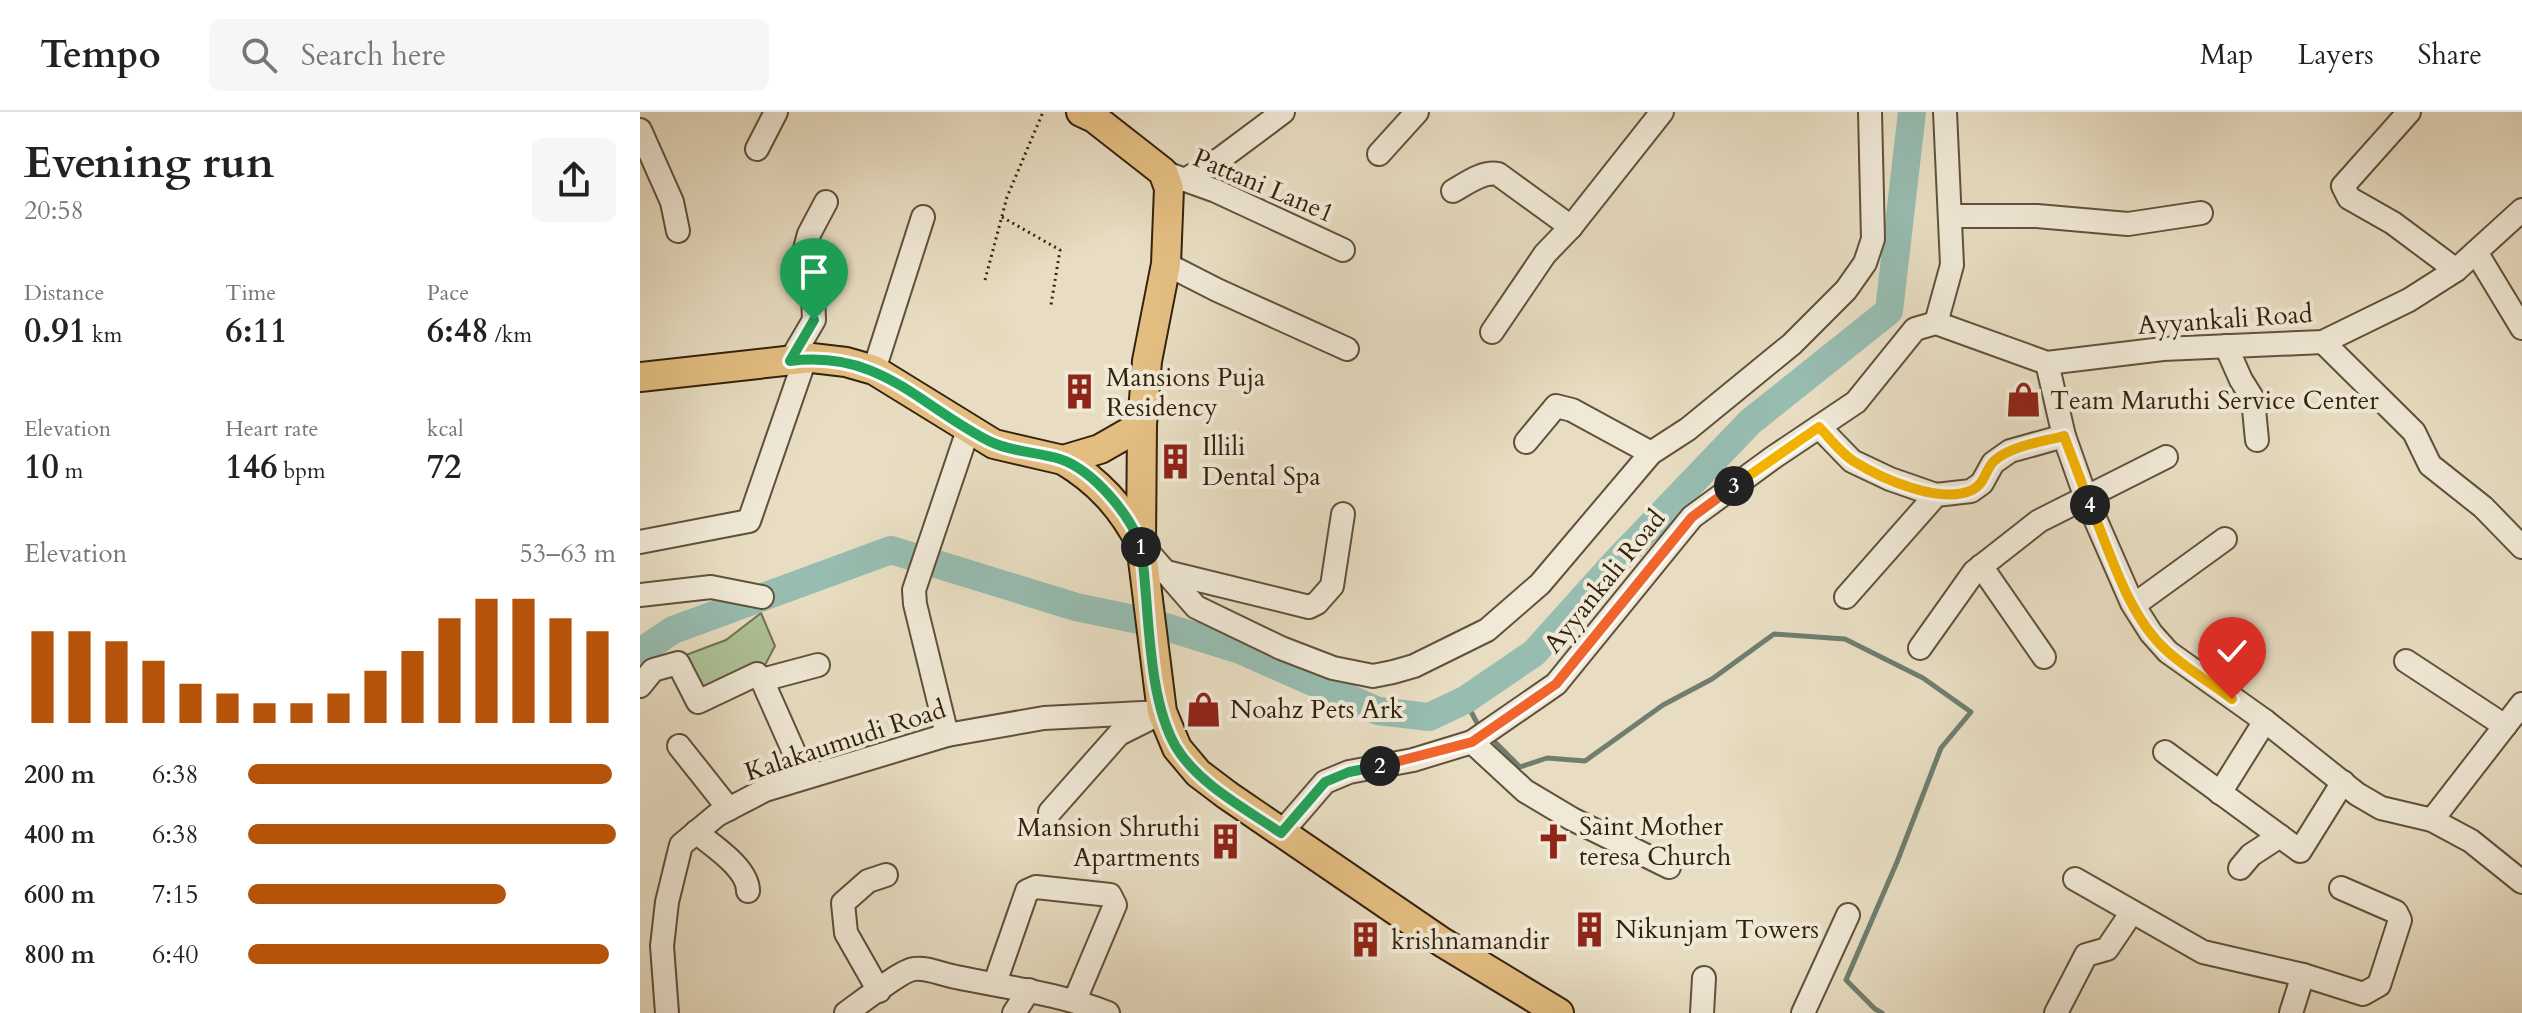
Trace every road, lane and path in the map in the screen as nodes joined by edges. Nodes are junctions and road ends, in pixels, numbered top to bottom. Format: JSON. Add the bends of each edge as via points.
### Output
{"nodes":[{"id":1,"x":776,"y":112,"type":"edge"},
{"id":2,"x":1043,"y":112,"type":"edge"},
{"id":3,"x":1283,"y":112,"type":"edge"},
{"id":4,"x":1417,"y":112,"type":"edge"},
{"id":5,"x":1662,"y":112,"type":"edge"},
{"id":6,"x":1870,"y":112,"type":"edge"},
{"id":7,"x":1945,"y":112,"type":"edge"},
{"id":8,"x":2409,"y":112,"type":"edge"},
{"id":9,"x":1091,"y":114,"type":"edge"},
{"id":10,"x":640,"y":130,"type":"edge"},
{"id":11,"x":757,"y":149,"type":"dead end"},
{"id":12,"x":1379,"y":154,"type":"dead end"},
{"id":13,"x":1174,"y":176,"type":"junction"},
{"id":14,"x":1453,"y":191,"type":"dead end"},
{"id":15,"x":826,"y":202,"type":"dead end"},
{"id":16,"x":2522,"y":210,"type":"edge"},
{"id":17,"x":2201,"y":213,"type":"dead end"},
{"id":18,"x":1950,"y":216,"type":"junction"},
{"id":19,"x":923,"y":217,"type":"dead end"},
{"id":20,"x":1002,"y":217,"type":"junction"},
{"id":21,"x":1571,"y":227,"type":"junction"},
{"id":22,"x":678,"y":231,"type":"dead end"},
{"id":23,"x":1343,"y":250,"type":"dead end"},
{"id":24,"x":2476,"y":252,"type":"junction"},
{"id":25,"x":1166,"y":264,"type":"junction"},
{"id":26,"x":2456,"y":270,"type":"junction"},
{"id":27,"x":985,"y":280,"type":"dead end"},
{"id":28,"x":1051,"y":305,"type":"dead end"},
{"id":29,"x":1936,"y":323,"type":"junction"},
{"id":30,"x":2522,"y":328,"type":"edge"},
{"id":31,"x":1492,"y":332,"type":"dead end"},
{"id":32,"x":2323,"y":342,"type":"junction"},
{"id":33,"x":2226,"y":346,"type":"junction"},
{"id":34,"x":1347,"y":349,"type":"dead end"},
{"id":35,"x":798,"y":360,"type":"junction"},
{"id":36,"x":2047,"y":363,"type":"junction"},
{"id":37,"x":874,"y":370,"type":"junction"},
{"id":38,"x":640,"y":377,"type":"edge"},
{"id":39,"x":1142,"y":425,"type":"junction"},
{"id":40,"x":1819,"y":427,"type":"junction"},
{"id":41,"x":968,"y":430,"type":"junction"},
{"id":42,"x":2064,"y":436,"type":"junction"},
{"id":43,"x":2257,"y":440,"type":"dead end"},
{"id":44,"x":1526,"y":442,"type":"dead end"},
{"id":45,"x":1651,"y":453,"type":"junction"},
{"id":46,"x":2166,"y":457,"type":"dead end"},
{"id":47,"x":1063,"y":460,"type":"junction"},
{"id":48,"x":1936,"y":495,"type":"junction"},
{"id":49,"x":2086,"y":498,"type":"junction"},
{"id":50,"x":1343,"y":514,"type":"dead end"},
{"id":51,"x":2225,"y":539,"type":"dead end"},
{"id":52,"x":640,"y":542,"type":"edge"},
{"id":53,"x":2522,"y":547,"type":"edge"},
{"id":54,"x":1149,"y":562,"type":"junction"},
{"id":55,"x":1981,"y":566,"type":"junction"},
{"id":56,"x":640,"y":595,"type":"edge"},
{"id":57,"x":762,"y":597,"type":"dead end"},
{"id":58,"x":1846,"y":597,"type":"dead end"},
{"id":59,"x":2134,"y":605,"type":"junction"},
{"id":60,"x":1920,"y":648,"type":"dead end"},
{"id":61,"x":2044,"y":657,"type":"dead end"},
{"id":62,"x":2406,"y":661,"type":"dead end"},
{"id":63,"x":818,"y":665,"type":"dead end"},
{"id":64,"x":762,"y":680,"type":"junction"},
{"id":65,"x":640,"y":686,"type":"edge"},
{"id":66,"x":2522,"y":704,"type":"edge"},
{"id":67,"x":1162,"y":712,"type":"junction"},
{"id":68,"x":2265,"y":721,"type":"junction"},
{"id":69,"x":2505,"y":726,"type":"junction"},
{"id":70,"x":947,"y":735,"type":"junction"},
{"id":71,"x":1472,"y":742,"type":"junction"},
{"id":72,"x":679,"y":746,"type":"dead end"},
{"id":73,"x":2165,"y":752,"type":"dead end"},
{"id":74,"x":805,"y":777,"type":"junction"},
{"id":75,"x":2343,"y":782,"type":"junction"},
{"id":76,"x":2220,"y":793,"type":"junction"},
{"id":77,"x":729,"y":809,"type":"junction"},
{"id":78,"x":1050,"y":812,"type":"dead end"},
{"id":79,"x":2432,"y":820,"type":"junction"},
{"id":80,"x":696,"y":832,"type":"junction"},
{"id":81,"x":1281,"y":833,"type":"junction"},
{"id":82,"x":2280,"y":836,"type":"junction"},
{"id":83,"x":1669,"y":867,"type":"dead end"},
{"id":84,"x":2240,"y":868,"type":"dead end"},
{"id":85,"x":886,"y":875,"type":"dead end"},
{"id":86,"x":2075,"y":879,"type":"dead end"},
{"id":87,"x":2522,"y":882,"type":"edge"},
{"id":88,"x":2341,"y":888,"type":"dead end"},
{"id":89,"x":748,"y":891,"type":"dead end"},
{"id":90,"x":2132,"y":912,"type":"junction"},
{"id":91,"x":1848,"y":915,"type":"dead end"},
{"id":92,"x":1493,"y":972,"type":"junction"},
{"id":93,"x":2303,"y":975,"type":"junction"},
{"id":94,"x":1704,"y":978,"type":"dead end"},
{"id":95,"x":995,"y":983,"type":"junction"},
{"id":96,"x":1029,"y":990,"type":"junction"},
{"id":97,"x":879,"y":991,"type":"junction"},
{"id":98,"x":1075,"y":1000,"type":"junction"},
{"id":99,"x":1548,"y":1012,"type":"edge"},
{"id":100,"x":667,"y":1013,"type":"edge"},
{"id":101,"x":846,"y":1013,"type":"edge"},
{"id":102,"x":1014,"y":1013,"type":"edge"},
{"id":103,"x":1108,"y":1013,"type":"edge"},
{"id":104,"x":1509,"y":1013,"type":"edge"},
{"id":105,"x":1702,"y":1013,"type":"edge"},
{"id":106,"x":1803,"y":1013,"type":"edge"},
{"id":107,"x":2056,"y":1013,"type":"edge"},
{"id":108,"x":2291,"y":1013,"type":"edge"}],
"edges":[{"from":1,"to":11,"type":"street"},
{"from":2,"to":20,"type":"path"},
{"from":3,"to":13,"type":"street","via":[[1220,159]]},
{"from":4,"to":12,"type":"street"},
{"from":5,"to":21,"type":"street"},
{"from":6,"to":45,"type":"street","via":[[1873,239],[1865,263],[1792,344]]},
{"from":7,"to":18,"type":"street"},
{"from":8,"to":26,"type":"street","via":[[2343,186],[2349,198]]},
{"from":9,"to":13,"type":"main road"},
{"from":10,"to":22,"type":"street","via":[[672,202]]},
{"from":13,"to":23,"type":"street","name":"Pattani Lane1"},
{"from":13,"to":25,"type":"main road"},
{"from":14,"to":21,"type":"street","via":[[1478,177],[1498,174]]},
{"from":15,"to":35,"type":"street","via":[[802,260],[814,320]]},
{"from":16,"to":24,"type":"street","name":"Ayyankali Road"},
{"from":17,"to":18,"type":"street","via":[[2128,224]]},
{"from":18,"to":29,"type":"street","via":[[1952,265]]},
{"from":19,"to":37,"type":"street"},
{"from":20,"to":27,"type":"path"},
{"from":20,"to":28,"type":"path","via":[[1060,250]]},
{"from":21,"to":31,"type":"street","via":[[1545,254]]},
{"from":24,"to":26,"type":"street","name":"Ayyankali Road"},
{"from":24,"to":30,"type":"street"},
{"from":25,"to":34,"type":"street"},
{"from":25,"to":39,"type":"main road","via":[[1147,361]]},
{"from":26,"to":32,"type":"street","name":"Ayyankali Road","via":[[2409,300]]},
{"from":29,"to":36,"type":"street","name":"Ayyankali Road"},
{"from":29,"to":40,"type":"street","name":"Ayyankali Road","via":[[1915,329],[1856,402]]},
{"from":32,"to":33,"type":"street","name":"Ayyankali Road"},
{"from":32,"to":53,"type":"street","via":[[2414,432],[2430,465]]},
{"from":33,"to":36,"type":"street","name":"Ayyankali Road"},
{"from":33,"to":43,"type":"street","via":[[2253,399]]},
{"from":35,"to":37,"type":"main road","via":[[846,362]]},
{"from":35,"to":38,"type":"main road"},
{"from":35,"to":52,"type":"street","via":[[749,521]]},
{"from":36,"to":42,"type":"street"},
{"from":37,"to":41,"type":"main road"},
{"from":39,"to":47,"type":"main road","via":[[1100,449]]},
{"from":39,"to":54,"type":"main road"},
{"from":40,"to":48,"type":"street","via":[[1852,461]]},
{"from":40,"to":71,"type":"street","name":"Ayyankali Road","via":[[1692,517],[1556,684]]},
{"from":41,"to":47,"type":"main road","via":[[994,444]]},
{"from":41,"to":70,"type":"street","via":[[914,590]]},
{"from":42,"to":48,"type":"street","via":[[2010,451],[1971,491]]},
{"from":42,"to":49,"type":"street"},
{"from":44,"to":45,"type":"street","via":[[1556,406]]},
{"from":45,"to":54,"type":"street","via":[[1540,584],[1487,630],[1393,672],[1373,676],[1333,668],[1281,648],[1196,607]]},
{"from":46,"to":49,"type":"street"},
{"from":47,"to":54,"type":"main road","via":[[1106,492],[1128,519]]},
{"from":48,"to":58,"type":"street"},
{"from":49,"to":55,"type":"street","via":[[2039,521]]},
{"from":49,"to":59,"type":"street"},
{"from":50,"to":54,"type":"street","via":[[1332,586],[1309,607]]},
{"from":51,"to":59,"type":"street"},
{"from":54,"to":67,"type":"main road"},
{"from":55,"to":60,"type":"street"},
{"from":55,"to":61,"type":"street"},
{"from":56,"to":57,"type":"street","via":[[711,587]]},
{"from":59,"to":68,"type":"street","via":[[2168,652]]},
{"from":62,"to":69,"type":"street"},
{"from":63,"to":64,"type":"street"},
{"from":64,"to":65,"type":"street","via":[[757,674],[698,702],[678,663],[653,670]]},
{"from":64,"to":74,"type":"street"},
{"from":66,"to":69,"type":"street"},
{"from":67,"to":70,"type":"street","name":"Kalakaumudi Road","via":[[1044,718]]},
{"from":67,"to":78,"type":"street","via":[[1119,734]]},
{"from":67,"to":81,"type":"main road","via":[[1177,748],[1198,773]]},
{"from":68,"to":75,"type":"street"},
{"from":68,"to":76,"type":"street"},
{"from":69,"to":79,"type":"street"},
{"from":70,"to":74,"type":"street","name":"Kalakaumudi Road"},
{"from":71,"to":81,"type":"street","name":"Ayyankali Road","via":[[1325,782]]},
{"from":71,"to":83,"type":"street","via":[[1525,791]]},
{"from":72,"to":77,"type":"street"},
{"from":73,"to":76,"type":"street"},
{"from":74,"to":77,"type":"street","name":"Kalakaumudi Road"},
{"from":75,"to":79,"type":"street","via":[[2381,808]]},
{"from":75,"to":82,"type":"street","via":[[2300,851]]},
{"from":76,"to":82,"type":"street"},
{"from":77,"to":80,"type":"street","name":"Kalakaumudi Road"},
{"from":79,"to":87,"type":"street","via":[[2471,841]]},
{"from":80,"to":89,"type":"street","via":[[730,860],[748,883]]},
{"from":80,"to":100,"type":"street","name":"Kalakaumudi Road","via":[[681,845],[667,902],[662,946]]},
{"from":81,"to":92,"type":"main road"},
{"from":82,"to":84,"type":"street"},
{"from":85,"to":97,"type":"street","via":[[868,881],[843,903],[846,933]]},
{"from":86,"to":90,"type":"street"},
{"from":88,"to":93,"type":"street","via":[[2396,912],[2400,920],[2379,985],[2363,994]]},
{"from":90,"to":93,"type":"street","via":[[2203,952]]},
{"from":90,"to":107,"type":"street","via":[[2107,949],[2086,955]]},
{"from":91,"to":106,"type":"street"},
{"from":92,"to":99,"type":"main road"},
{"from":92,"to":104,"type":"main road","via":[[1505,988]]},
{"from":93,"to":108,"type":"street"},
{"from":94,"to":105,"type":"street"},
{"from":95,"to":96,"type":"street"},
{"from":95,"to":97,"type":"street","via":[[910,968]]},
{"from":95,"to":98,"type":"street","via":[[1027,891],[1036,887],[1110,895],[1115,905]]},
{"from":96,"to":98,"type":"street"},
{"from":96,"to":102,"type":"street"},
{"from":97,"to":101,"type":"street"},
{"from":98,"to":103,"type":"street"}]}
